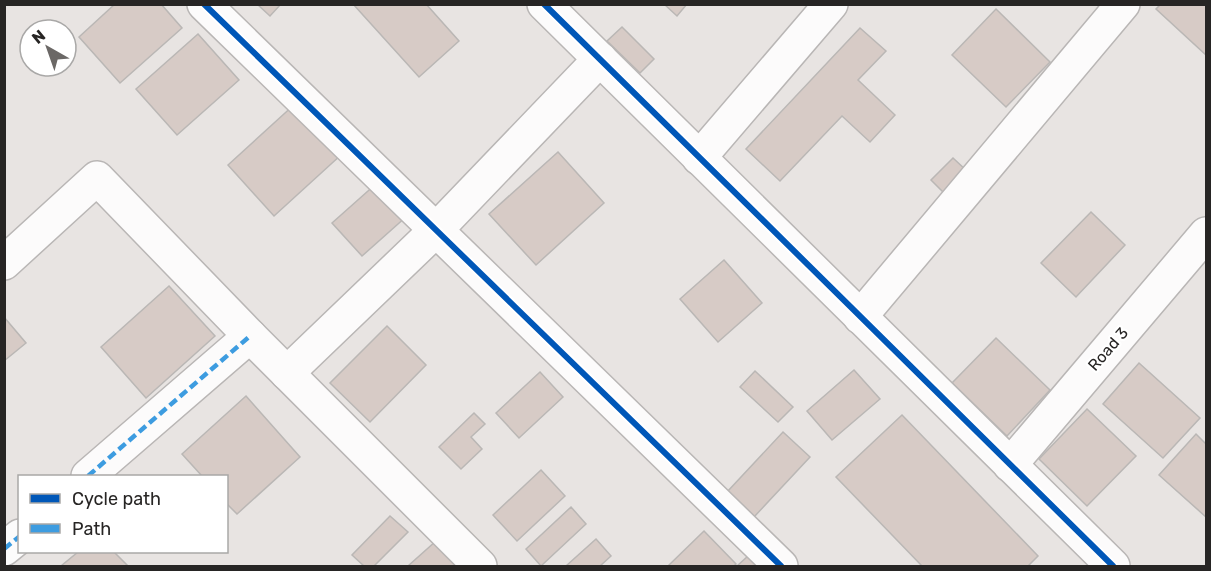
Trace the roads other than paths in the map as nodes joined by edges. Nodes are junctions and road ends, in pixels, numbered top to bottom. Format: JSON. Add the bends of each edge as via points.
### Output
{"nodes":[{"id":1,"x":204,"y":4,"type":"edge"},
{"id":2,"x":544,"y":4,"type":"edge"},
{"id":3,"x":831,"y":4,"type":"edge"},
{"id":4,"x":1123,"y":4,"type":"edge"},
{"id":5,"x":600,"y":59,"type":"junction"},
{"id":6,"x":699,"y":158,"type":"junction"},
{"id":7,"x":435,"y":230,"type":"junction"},
{"id":8,"x":1206,"y":234,"type":"edge"},
{"id":9,"x":4,"y":263,"type":"edge"},
{"id":10,"x":860,"y":317,"type":"junction"},
{"id":11,"x":250,"y":336,"type":"junction"},
{"id":12,"x":287,"y":373,"type":"junction"},
{"id":13,"x":1010,"y":465,"type":"junction"},
{"id":14,"x":90,"y":475,"type":"edge"},
{"id":15,"x":18,"y":538,"type":"edge"},
{"id":16,"x":4,"y":549,"type":"edge"},
{"id":17,"x":480,"y":567,"type":"edge"},
{"id":18,"x":781,"y":567,"type":"edge"},
{"id":19,"x":1113,"y":567,"type":"edge"}],
"edges":[{"from":1,"to":7,"type":"street"},
{"from":2,"to":5,"type":"street"},
{"from":3,"to":6,"type":"street"},
{"from":4,"to":10,"type":"street"},
{"from":5,"to":6,"type":"street"},
{"from":5,"to":7,"type":"street"},
{"from":6,"to":10,"type":"street"},
{"from":7,"to":12,"type":"street"},
{"from":7,"to":18,"type":"street"},
{"from":8,"to":13,"type":"street","name":"Road 3"},
{"from":9,"to":11,"type":"street","via":[[97,178]]},
{"from":10,"to":13,"type":"street"},
{"from":11,"to":12,"type":"street"},
{"from":11,"to":14,"type":"street"},
{"from":12,"to":17,"type":"street"},
{"from":13,"to":19,"type":"street"},
{"from":15,"to":16,"type":"street"}]}
